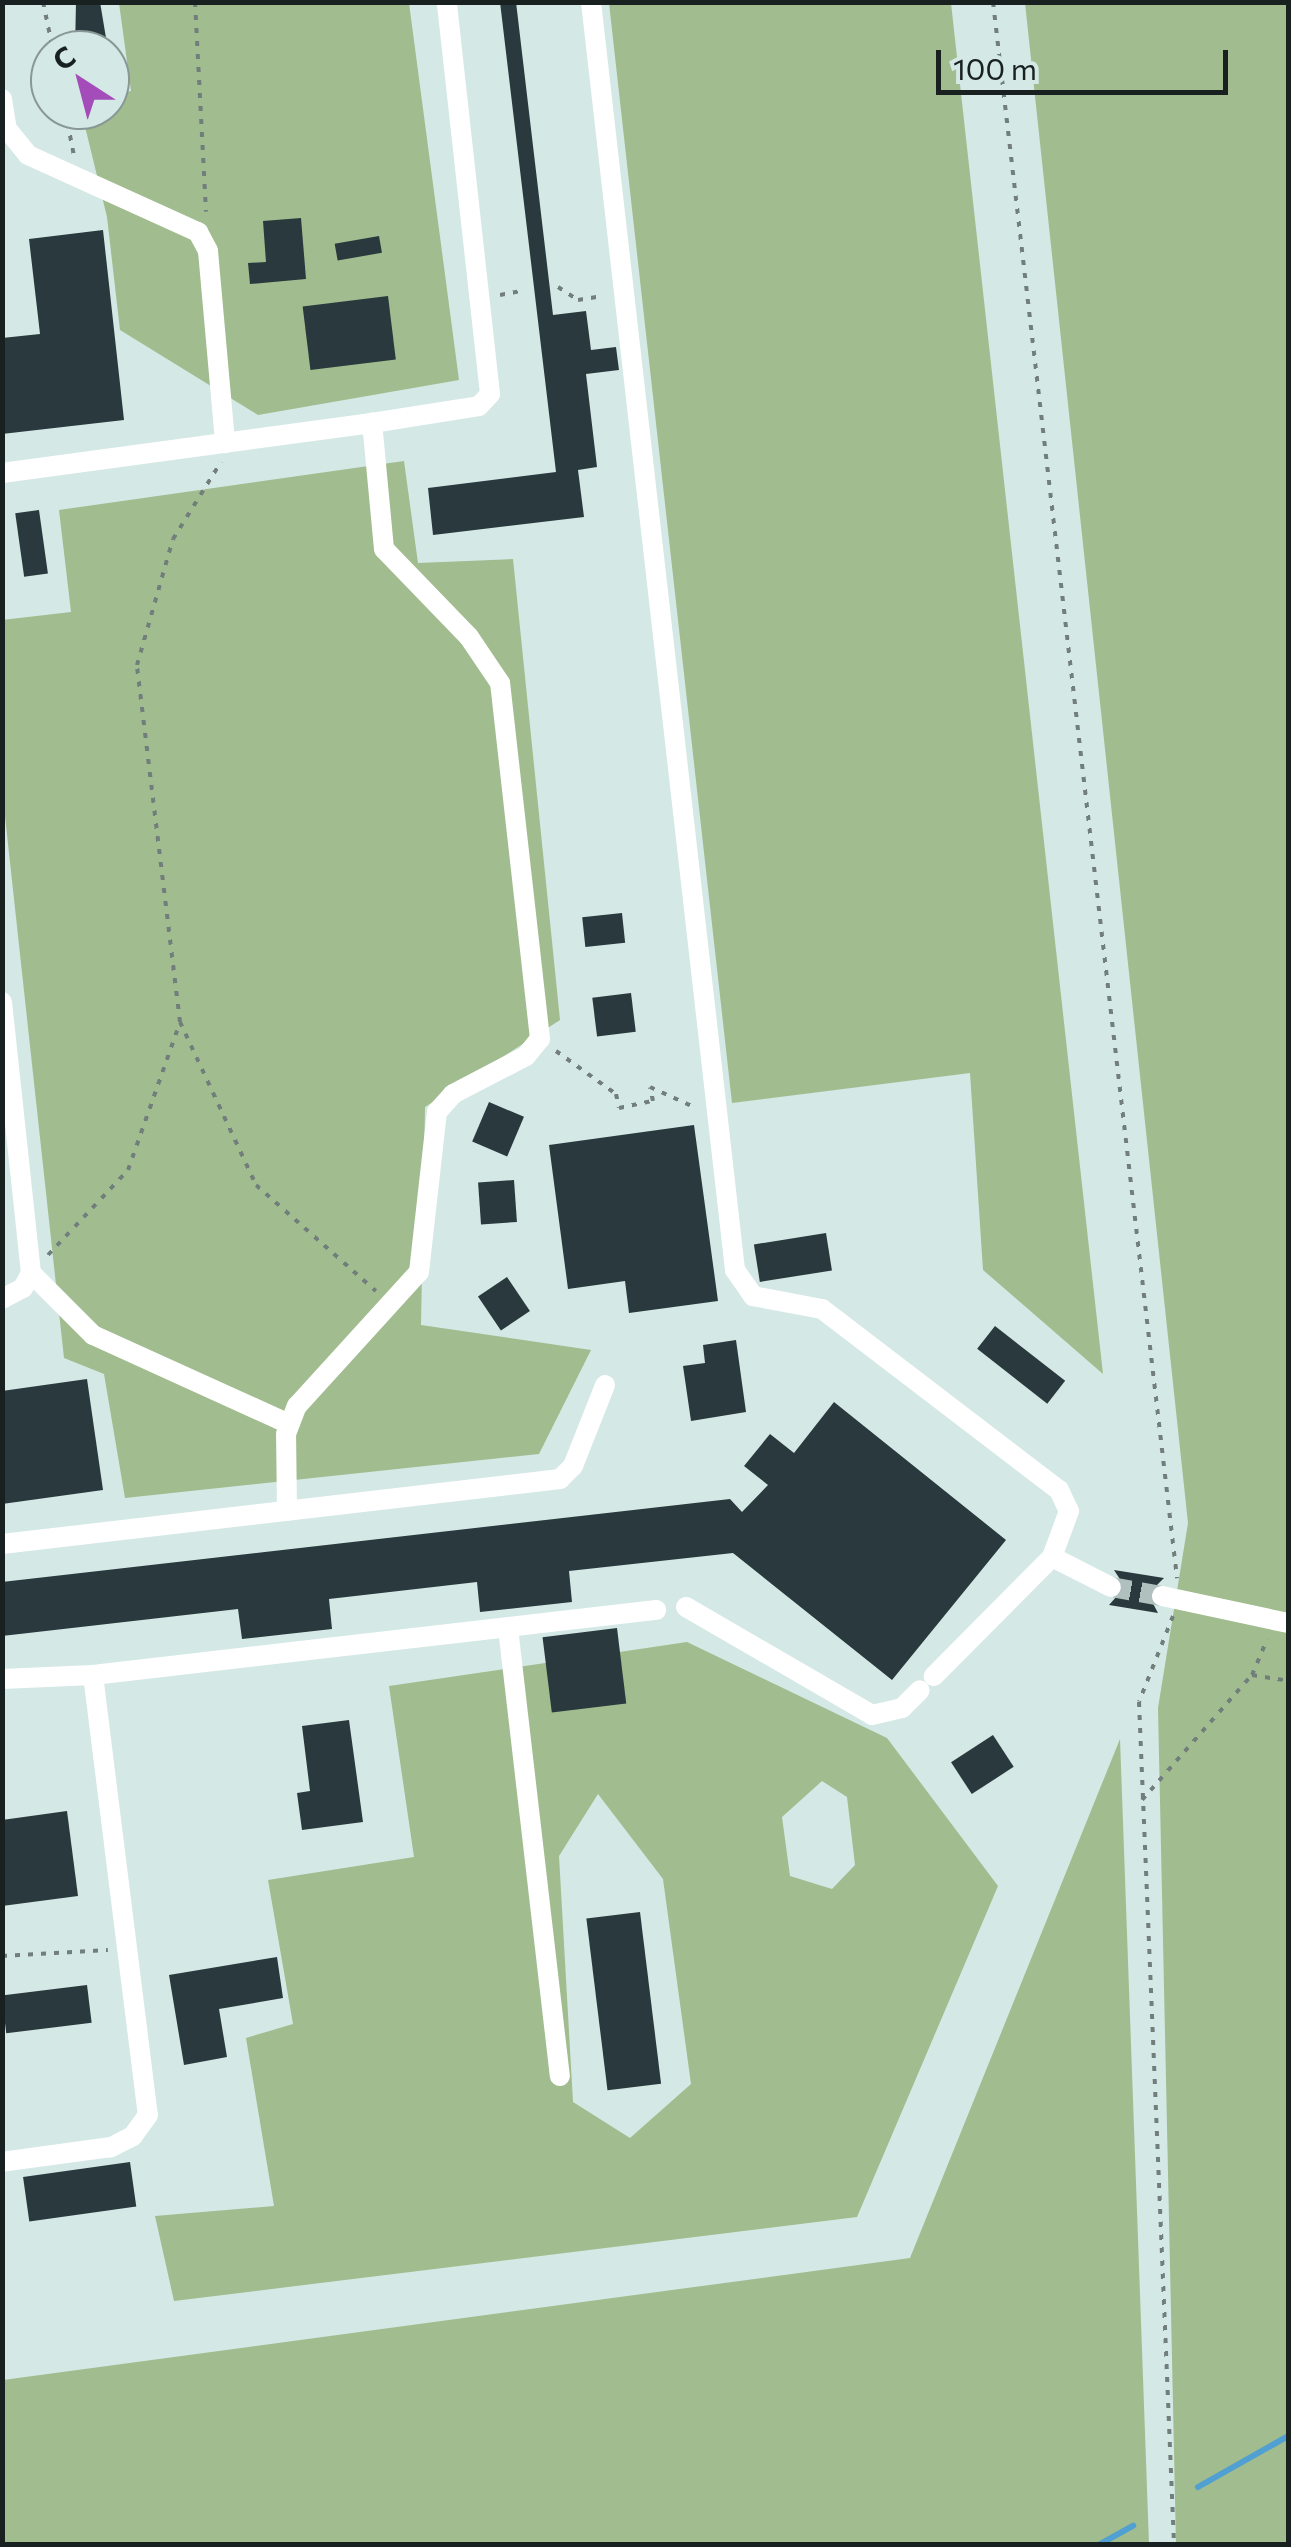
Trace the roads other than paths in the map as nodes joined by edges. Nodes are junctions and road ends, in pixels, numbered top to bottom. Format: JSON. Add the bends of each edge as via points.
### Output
{"nodes":[{"id":1,"x":447,"y":2,"type":"edge"},
{"id":2,"x":591,"y":2,"type":"edge"},
{"id":3,"x":2,"y":99,"type":"edge"},
{"id":4,"x":372,"y":424,"type":"junction"},
{"id":5,"x":225,"y":443,"type":"junction"},
{"id":6,"x":2,"y":472,"type":"edge"},
{"id":7,"x":2,"y":1002,"type":"edge"},
{"id":8,"x":31,"y":1273,"type":"junction"},
{"id":9,"x":2,"y":1299,"type":"edge"},
{"id":10,"x":605,"y":1385,"type":"dead end"},
{"id":11,"x":289,"y":1424,"type":"junction"},
{"id":12,"x":287,"y":1511,"type":"junction"},
{"id":13,"x":2,"y":1544,"type":"edge"},
{"id":14,"x":1052,"y":1557,"type":"junction"},
{"id":15,"x":1112,"y":1588,"type":"tunnel mouth"},
{"id":16,"x":1171,"y":1598,"type":"tunnel mouth"},
{"id":17,"x":686,"y":1606,"type":"dead end"},
{"id":18,"x":656,"y":1610,"type":"dead end"},
{"id":19,"x":1282,"y":1622,"type":"edge"},
{"id":20,"x":508,"y":1628,"type":"junction"},
{"id":21,"x":94,"y":1674,"type":"junction"},
{"id":22,"x":2,"y":1678,"type":"edge"},
{"id":23,"x":560,"y":2076,"type":"dead end"},
{"id":24,"x":2,"y":2162,"type":"edge"}],
"edges":[{"from":1,"to":4,"type":"street","via":[[487,401]]},
{"from":2,"to":14,"type":"street","via":[[742,1287],[822,1310],[1059,1490],[1069,1511]]},
{"from":3,"to":5,"type":"street","via":[[16,143],[180,218],[208,251]]},
{"from":4,"to":5,"type":"street"},
{"from":4,"to":11,"type":"street","via":[[384,550],[469,637],[500,683],[540,1039],[526,1056],[452,1094],[437,1112],[426,1250],[393,1304],[306,1392]]},
{"from":5,"to":6,"type":"street"},
{"from":7,"to":8,"type":"street"},
{"from":8,"to":9,"type":"street","via":[[24,1288]]},
{"from":8,"to":11,"type":"street","via":[[93,1335]]},
{"from":10,"to":12,"type":"street","via":[[573,1466],[560,1479]]},
{"from":11,"to":12,"type":"street"},
{"from":12,"to":13,"type":"street"},
{"from":14,"to":15,"type":"street"},
{"from":14,"to":17,"type":"street","via":[[902,1708],[872,1715]]},
{"from":16,"to":19,"type":"street"},
{"from":18,"to":20,"type":"street"},
{"from":20,"to":21,"type":"street"},
{"from":20,"to":23,"type":"street"},
{"from":21,"to":22,"type":"street"},
{"from":21,"to":24,"type":"street","via":[[148,2115],[133,2136],[111,2148]]}]}
